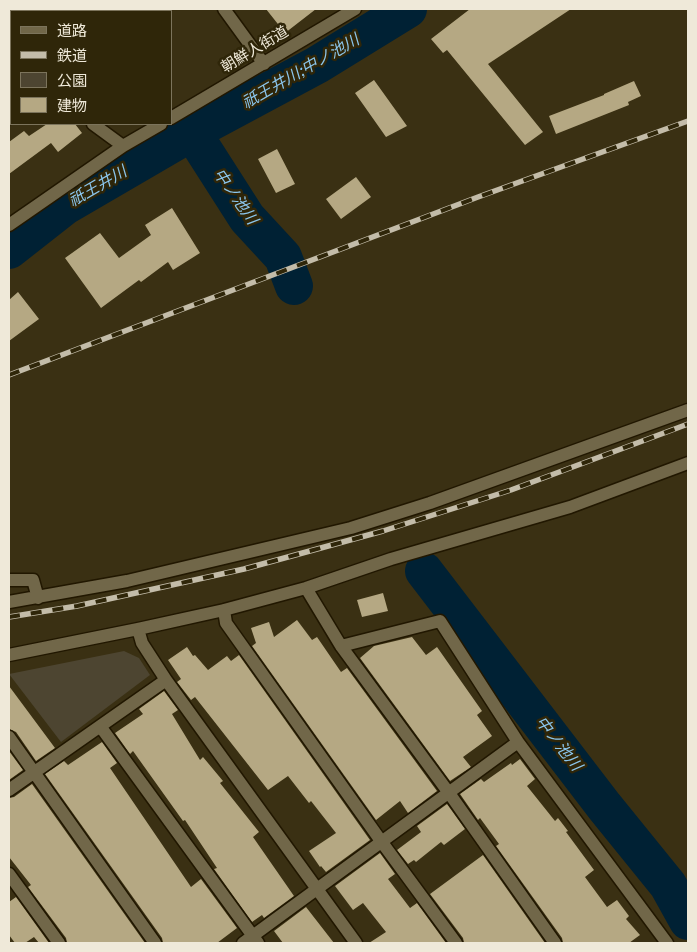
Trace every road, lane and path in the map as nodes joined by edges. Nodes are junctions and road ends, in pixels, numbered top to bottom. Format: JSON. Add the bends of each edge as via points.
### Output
{"nodes":[{"id":1,"x":224,"y":9,"type":"edge"},
{"id":2,"x":355,"y":9,"type":"edge"},
{"id":3,"x":264,"y":64,"type":"junction"},
{"id":4,"x":172,"y":117,"type":"edge"},
{"id":5,"x":94,"y":125,"type":"edge"},
{"id":6,"x":159,"y":125,"type":"edge"},
{"id":7,"x":123,"y":146,"type":"junction"},
{"id":8,"x":9,"y":225,"type":"edge"},
{"id":9,"x":688,"y":410,"type":"edge"},
{"id":10,"x":688,"y":463,"type":"edge"},
{"id":11,"x":9,"y":580,"type":"edge"},
{"id":12,"x":306,"y":588,"type":"junction"},
{"id":13,"x":38,"y":598,"type":"junction"},
{"id":14,"x":9,"y":602,"type":"edge"},
{"id":15,"x":224,"y":610,"type":"junction"},
{"id":16,"x":138,"y":630,"type":"junction"},
{"id":17,"x":341,"y":646,"type":"junction"},
{"id":18,"x":9,"y":655,"type":"edge"},
{"id":19,"x":166,"y":680,"type":"junction"},
{"id":20,"x":100,"y":726,"type":"junction"},
{"id":21,"x":9,"y":737,"type":"edge"},
{"id":22,"x":518,"y":742,"type":"junction"},
{"id":23,"x":33,"y":772,"type":"junction"},
{"id":24,"x":9,"y":790,"type":"edge"},
{"id":25,"x":449,"y":793,"type":"junction"},
{"id":26,"x":381,"y":841,"type":"junction"},
{"id":27,"x":9,"y":874,"type":"edge"},
{"id":28,"x":317,"y":889,"type":"junction"},
{"id":29,"x":251,"y":941,"type":"edge"},
{"id":30,"x":59,"y":943,"type":"edge"},
{"id":31,"x":156,"y":943,"type":"edge"},
{"id":32,"x":356,"y":943,"type":"edge"},
{"id":33,"x":456,"y":943,"type":"edge"},
{"id":34,"x":555,"y":943,"type":"edge"},
{"id":35,"x":666,"y":943,"type":"edge"}],
"edges":[{"from":1,"to":3,"type":"street"},
{"from":2,"to":3,"type":"street","name":"朝鮮人街道"},
{"from":3,"to":4,"type":"street","name":"朝鮮人街道"},
{"from":5,"to":7,"type":"street"},
{"from":6,"to":7,"type":"street"},
{"from":7,"to":8,"type":"street"},
{"from":9,"to":13,"type":"street","via":[[430,503],[351,528]]},
{"from":10,"to":12,"type":"street","via":[[570,507],[391,559]]},
{"from":11,"to":13,"type":"street","via":[[33,580]]},
{"from":12,"to":15,"type":"street"},
{"from":12,"to":17,"type":"street"},
{"from":13,"to":14,"type":"street"},
{"from":15,"to":16,"type":"street"},
{"from":15,"to":26,"type":"street","via":[[226,623]]},
{"from":16,"to":18,"type":"street"},
{"from":16,"to":19,"type":"street","via":[[142,643]]},
{"from":17,"to":22,"type":"street","via":[[440,621]]},
{"from":17,"to":25,"type":"street"},
{"from":19,"to":20,"type":"street"},
{"from":19,"to":28,"type":"street"},
{"from":20,"to":23,"type":"street"},
{"from":20,"to":29,"type":"street"},
{"from":21,"to":23,"type":"street"},
{"from":22,"to":25,"type":"street"},
{"from":22,"to":35,"type":"street"},
{"from":23,"to":24,"type":"street"},
{"from":23,"to":31,"type":"street"},
{"from":25,"to":26,"type":"street"},
{"from":25,"to":34,"type":"street"},
{"from":26,"to":28,"type":"street"},
{"from":26,"to":33,"type":"street"},
{"from":27,"to":30,"type":"street"},
{"from":28,"to":29,"type":"street"},
{"from":28,"to":32,"type":"street"}]}
